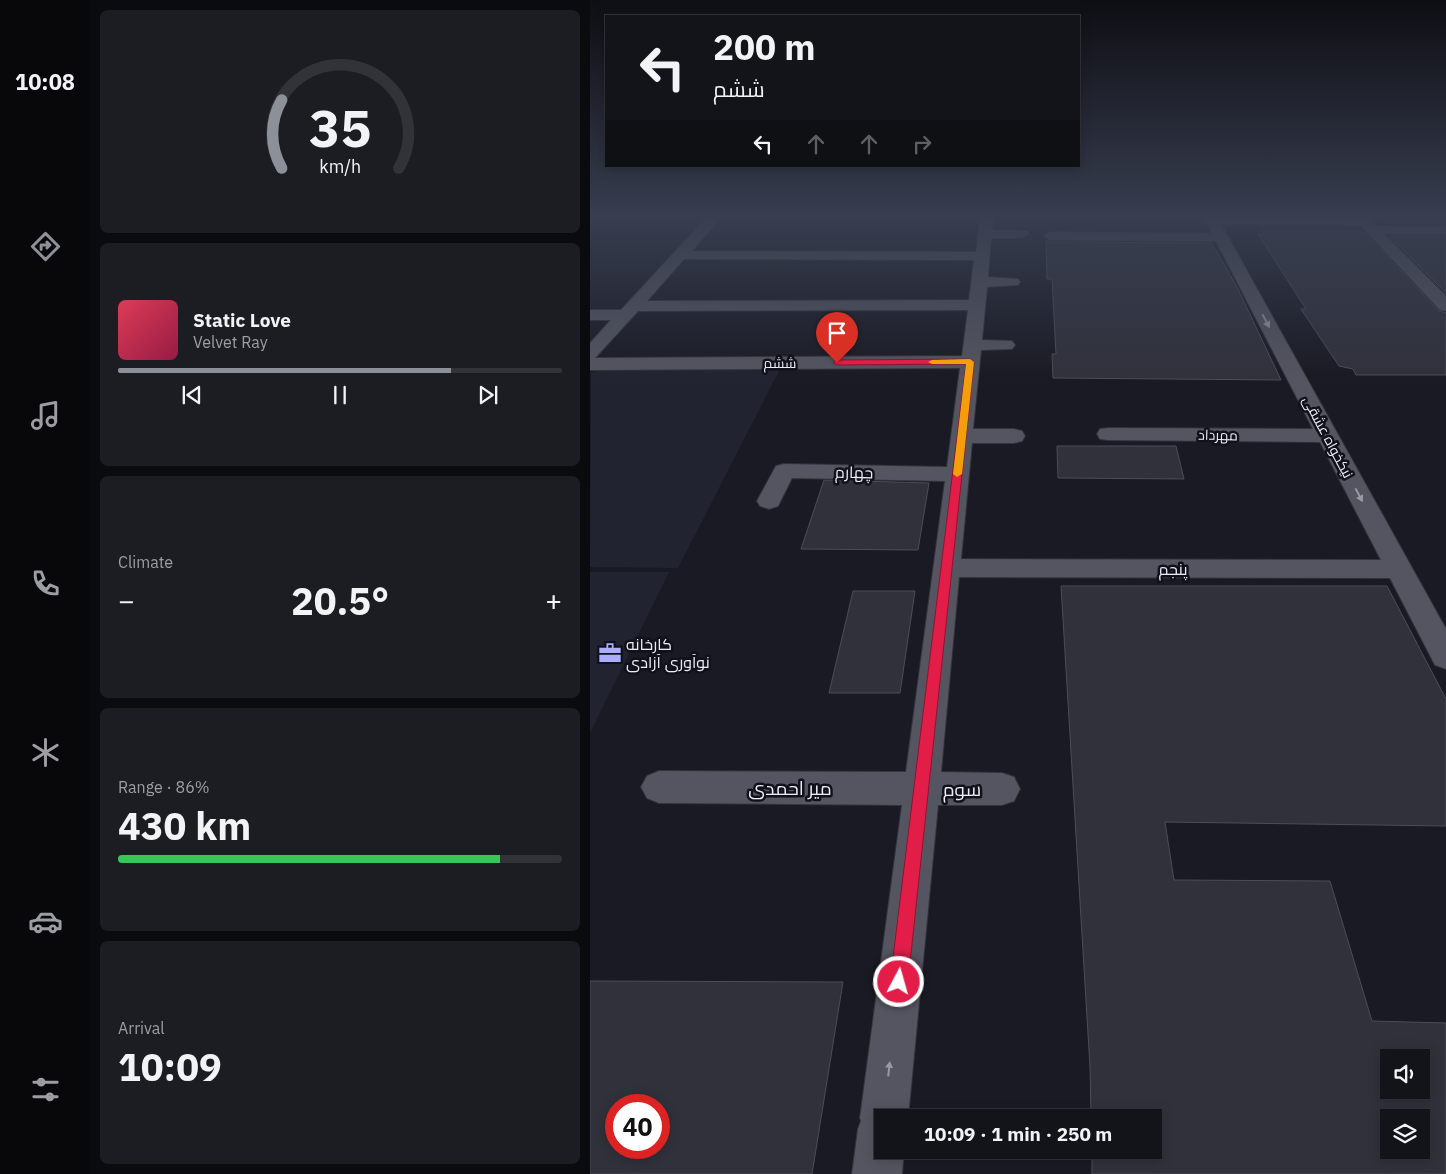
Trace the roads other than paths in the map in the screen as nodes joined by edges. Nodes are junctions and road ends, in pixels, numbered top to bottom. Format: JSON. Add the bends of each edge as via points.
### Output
{"nodes":[{"id":1,"x":665,"y":271,"type":"edge"},
{"id":2,"x":901,"y":271,"type":"edge"},
{"id":3,"x":981,"y":271,"type":"edge"},
{"id":4,"x":997,"y":271,"type":"edge"},
{"id":5,"x":1239,"y":271,"type":"edge"},
{"id":6,"x":1412,"y":271,"type":"edge"},
{"id":7,"x":1012,"y":282,"type":"dead end"},
{"id":8,"x":1445,"y":305,"type":"edge"},
{"id":9,"x":630,"y":310,"type":"junction"},
{"id":10,"x":590,"y":315,"type":"edge"},
{"id":11,"x":1006,"y":345,"type":"dead end"},
{"id":12,"x":590,"y":354,"type":"edge"},
{"id":13,"x":971,"y":354,"type":"junction"},
{"id":14,"x":590,"y":364,"type":"edge"},
{"id":15,"x":1108,"y":434,"type":"dead end"},
{"id":16,"x":962,"y":436,"type":"junction"},
{"id":17,"x":1014,"y":436,"type":"dead end"},
{"id":18,"x":1328,"y":436,"type":"junction"},
{"id":19,"x":957,"y":474,"type":"junction"},
{"id":20,"x":769,"y":501,"type":"dead end"},
{"id":21,"x":947,"y":568,"type":"junction"},
{"id":22,"x":1399,"y":570,"type":"junction"},
{"id":23,"x":1446,"y":657,"type":"edge"},
{"id":24,"x":659,"y":787,"type":"dead end"},
{"id":25,"x":921,"y":789,"type":"junction"},
{"id":26,"x":1002,"y":789,"type":"dead end"},
{"id":27,"x":885,"y":1109,"type":"edge"},
{"id":28,"x":879,"y":1159,"type":"edge"},
{"id":29,"x":877,"y":1174,"type":"edge"}],
"edges":[{"from":1,"to":9,"type":"street"},
{"from":2,"to":9,"type":"street"},
{"from":3,"to":13,"type":"street"},
{"from":4,"to":7,"type":"street"},
{"from":5,"to":18,"type":"street","name":"نیکخواه عشقی","one_way":true},
{"from":6,"to":8,"type":"street"},
{"from":9,"to":10,"type":"street"},
{"from":9,"to":12,"type":"street"},
{"from":11,"to":13,"type":"street","name":"ششم"},
{"from":13,"to":14,"type":"street","name":"ششم"},
{"from":13,"to":16,"type":"street"},
{"from":15,"to":18,"type":"street","name":"مهرداد"},
{"from":16,"to":17,"type":"street"},
{"from":16,"to":19,"type":"street"},
{"from":18,"to":22,"type":"street","name":"نیکخواه عشقی","one_way":true},
{"from":19,"to":20,"type":"street","name":"چهارم","via":[[784,471]]},
{"from":19,"to":21,"type":"street"},
{"from":21,"to":22,"type":"street","name":"پنجم"},
{"from":21,"to":25,"type":"street"},
{"from":22,"to":23,"type":"street","name":"نیکخواه عشقی"},
{"from":24,"to":25,"type":"street","name":"میر احمدی"},
{"from":25,"to":26,"type":"street","name":"سوم"},
{"from":27,"to":25,"type":"street","one_way":true},
{"from":28,"to":29,"type":"street"}]}
